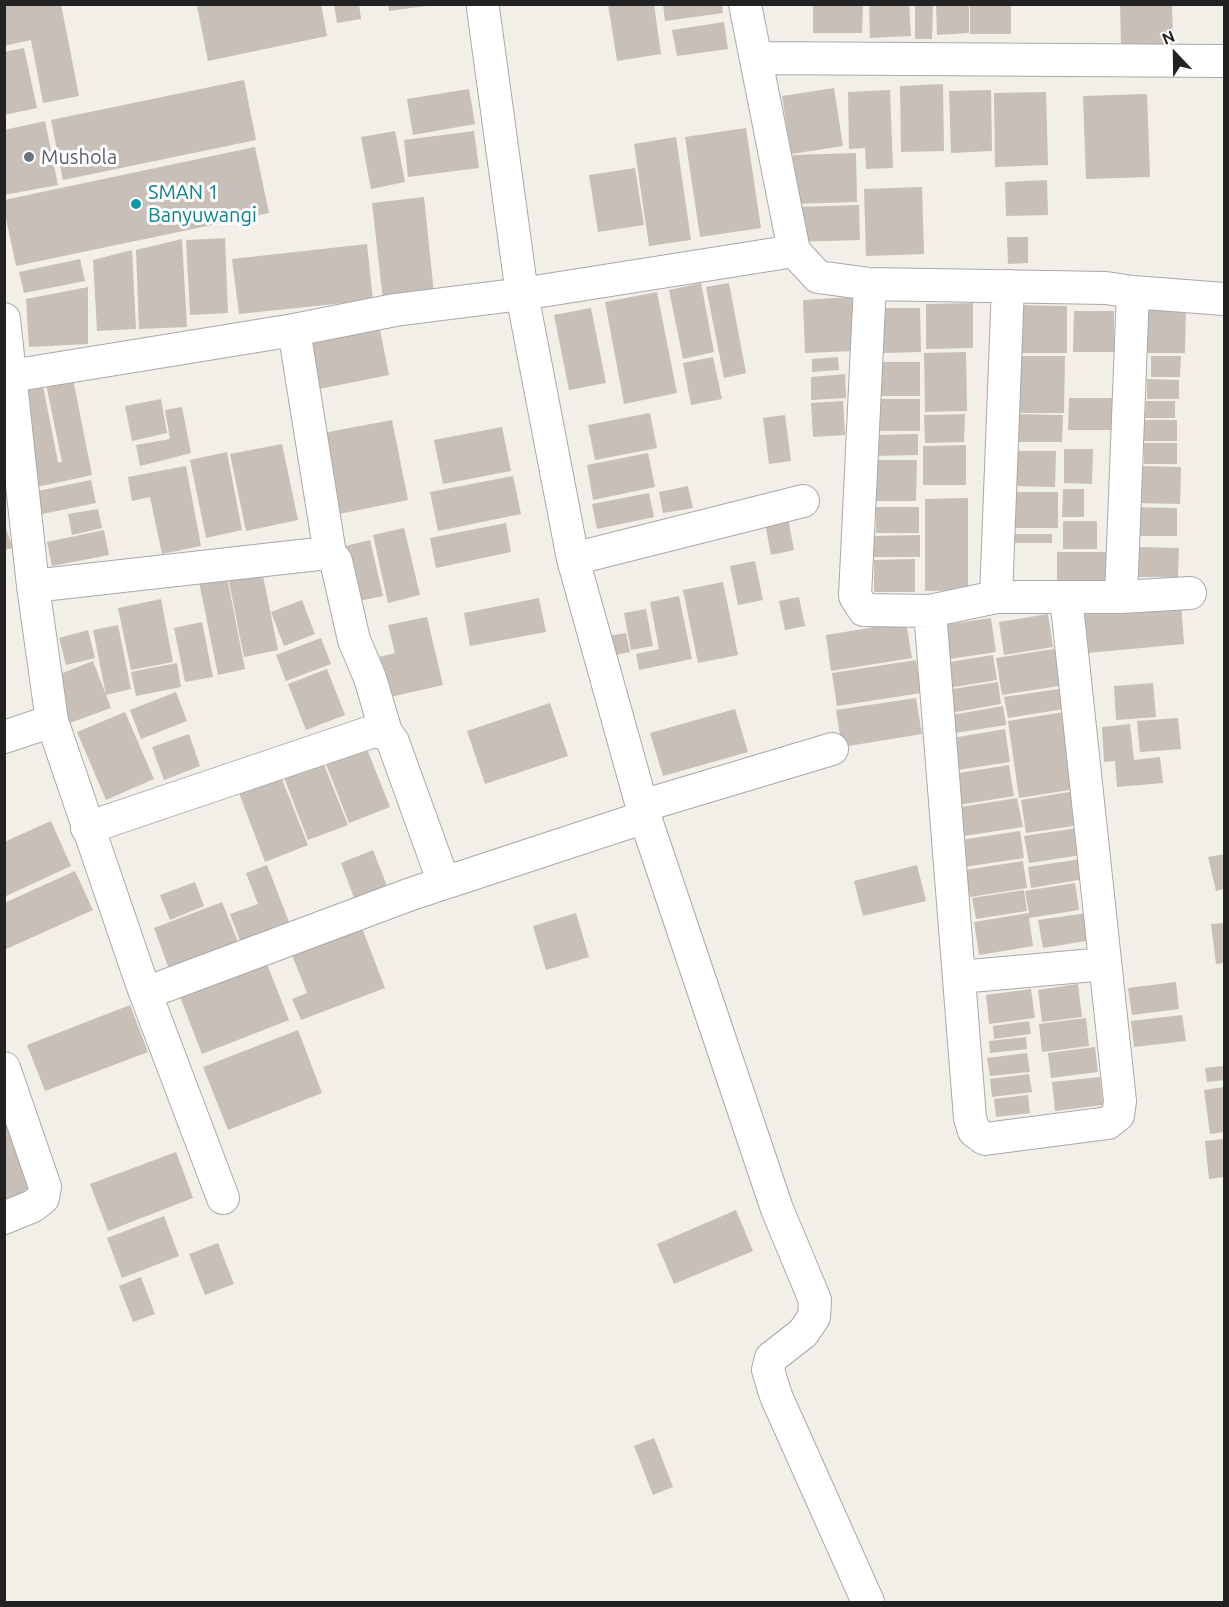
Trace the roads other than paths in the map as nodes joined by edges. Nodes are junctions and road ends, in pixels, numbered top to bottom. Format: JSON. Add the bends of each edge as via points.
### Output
{"nodes":[{"id":1,"x":745,"y":4,"type":"edge"},
{"id":2,"x":483,"y":8,"type":"dead end"},
{"id":3,"x":756,"y":58,"type":"junction"},
{"id":4,"x":1224,"y":61,"type":"edge"},
{"id":5,"x":794,"y":251,"type":"junction"},
{"id":6,"x":870,"y":284,"type":"junction"},
{"id":7,"x":1008,"y":286,"type":"junction"},
{"id":8,"x":1133,"y":292,"type":"junction"},
{"id":9,"x":522,"y":294,"type":"junction"},
{"id":10,"x":1224,"y":299,"type":"edge"},
{"id":11,"x":4,"y":319,"type":"edge"},
{"id":12,"x":294,"y":330,"type":"junction"},
{"id":13,"x":11,"y":376,"type":"junction"},
{"id":14,"x":13,"y":476,"type":"edge"},
{"id":15,"x":802,"y":501,"type":"dead end"},
{"id":16,"x":330,"y":554,"type":"junction"},
{"id":17,"x":573,"y":559,"type":"junction"},
{"id":18,"x":33,"y":586,"type":"junction"},
{"id":19,"x":1191,"y":593,"type":"dead end"},
{"id":20,"x":996,"y":597,"type":"junction"},
{"id":21,"x":1066,"y":597,"type":"junction"},
{"id":22,"x":1120,"y":597,"type":"junction"},
{"id":23,"x":930,"y":611,"type":"junction"},
{"id":24,"x":52,"y":722,"type":"junction"},
{"id":25,"x":386,"y":732,"type":"junction"},
{"id":26,"x":4,"y":737,"type":"edge"},
{"id":27,"x":832,"y":749,"type":"dead end"},
{"id":28,"x":644,"y":812,"type":"junction"},
{"id":29,"x":87,"y":828,"type":"junction"},
{"id":30,"x":444,"y":883,"type":"junction"},
{"id":31,"x":1105,"y":964,"type":"junction"},
{"id":32,"x":959,"y":977,"type":"junction"},
{"id":33,"x":146,"y":993,"type":"junction"},
{"id":34,"x":4,"y":1068,"type":"edge"},
{"id":35,"x":223,"y":1198,"type":"dead end"},
{"id":36,"x":4,"y":1218,"type":"edge"},
{"id":37,"x":868,"y":1602,"type":"edge"}],
"edges":[{"from":1,"to":3,"type":"street"},
{"from":2,"to":9,"type":"street"},
{"from":3,"to":4,"type":"street"},
{"from":3,"to":5,"type":"street"},
{"from":5,"to":6,"type":"street","via":[[818,278]]},
{"from":5,"to":9,"type":"street"},
{"from":6,"to":7,"type":"street"},
{"from":6,"to":23,"type":"street","via":[[855,596],[864,610]]},
{"from":7,"to":8,"type":"street"},
{"from":7,"to":20,"type":"street"},
{"from":8,"to":10,"type":"street"},
{"from":8,"to":22,"type":"street"},
{"from":9,"to":12,"type":"street","via":[[395,310]]},
{"from":9,"to":17,"type":"street"},
{"from":11,"to":13,"type":"street"},
{"from":12,"to":13,"type":"street"},
{"from":12,"to":16,"type":"street"},
{"from":13,"to":14,"type":"street"},
{"from":14,"to":18,"type":"street"},
{"from":15,"to":17,"type":"street"},
{"from":16,"to":18,"type":"street"},
{"from":16,"to":25,"type":"street","via":[[336,561],[354,640]]},
{"from":17,"to":28,"type":"street"},
{"from":18,"to":24,"type":"street"},
{"from":19,"to":22,"type":"street"},
{"from":20,"to":21,"type":"street"},
{"from":20,"to":23,"type":"street"},
{"from":21,"to":22,"type":"street"},
{"from":21,"to":31,"type":"street"},
{"from":23,"to":32,"type":"street"},
{"from":24,"to":26,"type":"street"},
{"from":24,"to":29,"type":"street"},
{"from":25,"to":29,"type":"street","via":[[370,732]]},
{"from":25,"to":30,"type":"street"},
{"from":27,"to":28,"type":"street"},
{"from":28,"to":30,"type":"street"},
{"from":28,"to":37,"type":"street","via":[[777,1209],[815,1300],[814,1317],[803,1333],[771,1358],[768,1370]]},
{"from":29,"to":33,"type":"street"},
{"from":30,"to":33,"type":"street"},
{"from":31,"to":32,"type":"street"},
{"from":31,"to":32,"type":"street","via":[[1120,1101],[1118,1115],[1107,1123],[985,1139],[974,1131],[970,1118]]},
{"from":33,"to":35,"type":"street"},
{"from":34,"to":36,"type":"street","via":[[45,1187],[43,1198],[33,1206]]}]}
